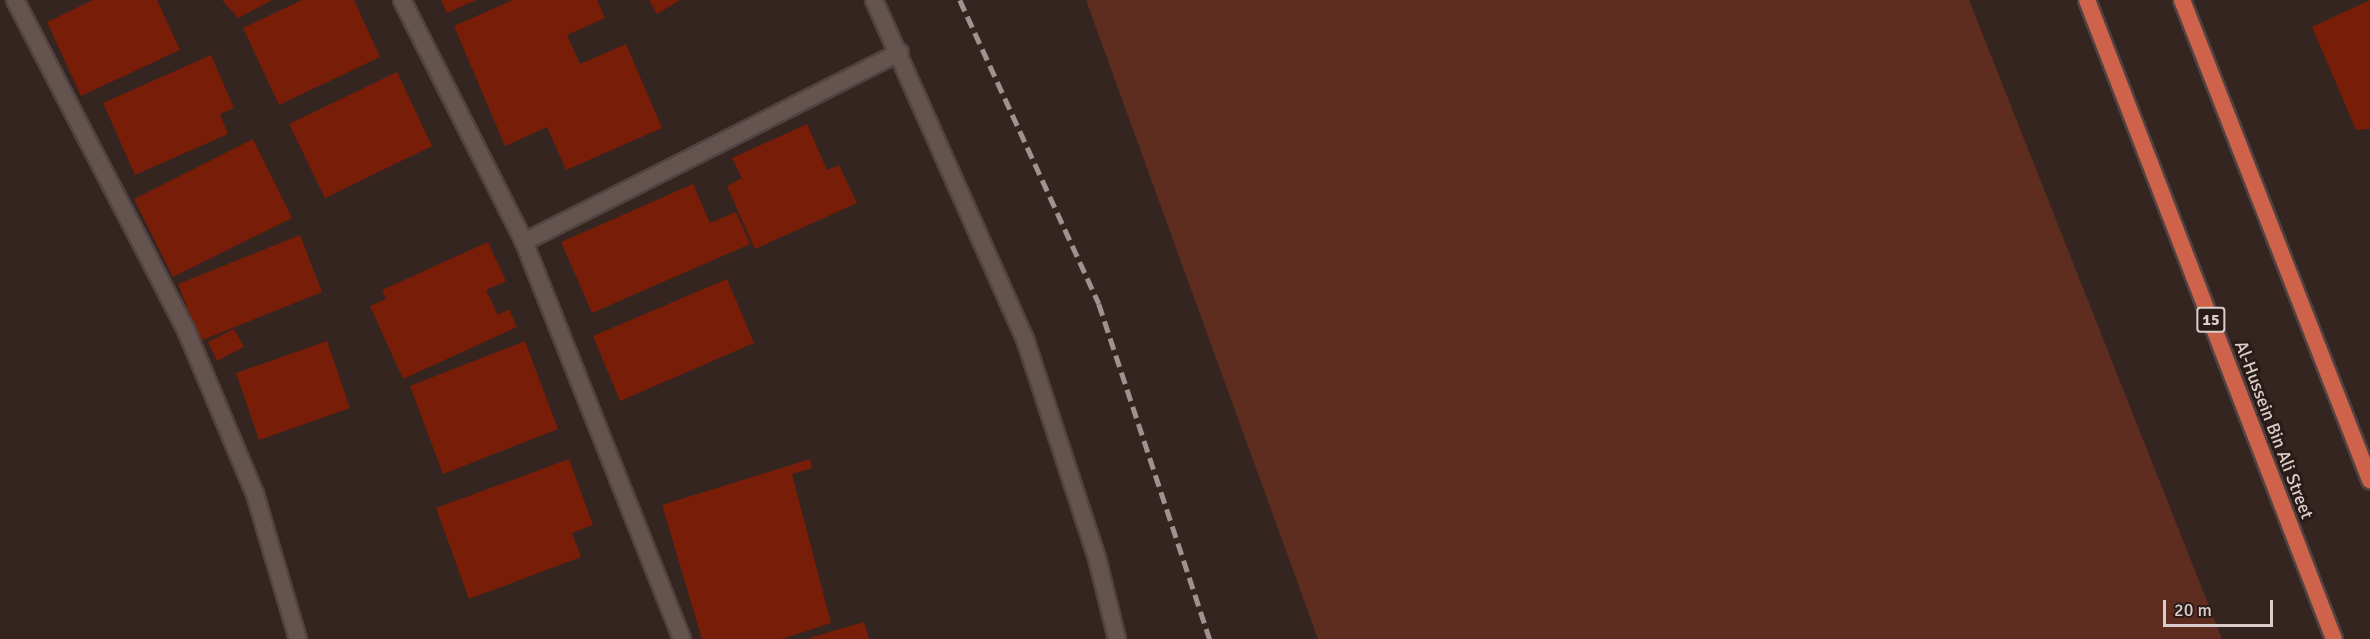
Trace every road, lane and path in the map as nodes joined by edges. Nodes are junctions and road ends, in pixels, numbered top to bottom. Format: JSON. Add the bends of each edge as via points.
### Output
{"nodes":[{"id":1,"x":15,"y":0,"type":"edge"},
{"id":2,"x":402,"y":0,"type":"edge"},
{"id":3,"x":874,"y":0,"type":"edge"},
{"id":4,"x":2087,"y":0,"type":"edge"},
{"id":5,"x":2182,"y":0,"type":"edge"},
{"id":6,"x":900,"y":52,"type":"junction"},
{"id":7,"x":524,"y":242,"type":"junction"},
{"id":8,"x":2370,"y":480,"type":"edge"},
{"id":9,"x":298,"y":639,"type":"edge"},
{"id":10,"x":682,"y":639,"type":"edge"},
{"id":11,"x":1117,"y":639,"type":"edge"},
{"id":12,"x":2334,"y":639,"type":"edge"}],
"edges":[{"from":1,"to":9,"type":"street","via":[[186,330],[255,494]]},
{"from":2,"to":7,"type":"street"},
{"from":3,"to":6,"type":"street"},
{"from":4,"to":12,"type":"highway","name":"Al-Hussein Bin Ali Street","number":"15"},
{"from":5,"to":8,"type":"highway"},
{"from":6,"to":7,"type":"street"},
{"from":6,"to":11,"type":"street","via":[[1025,339],[1097,558]]},
{"from":7,"to":10,"type":"street"}]}
